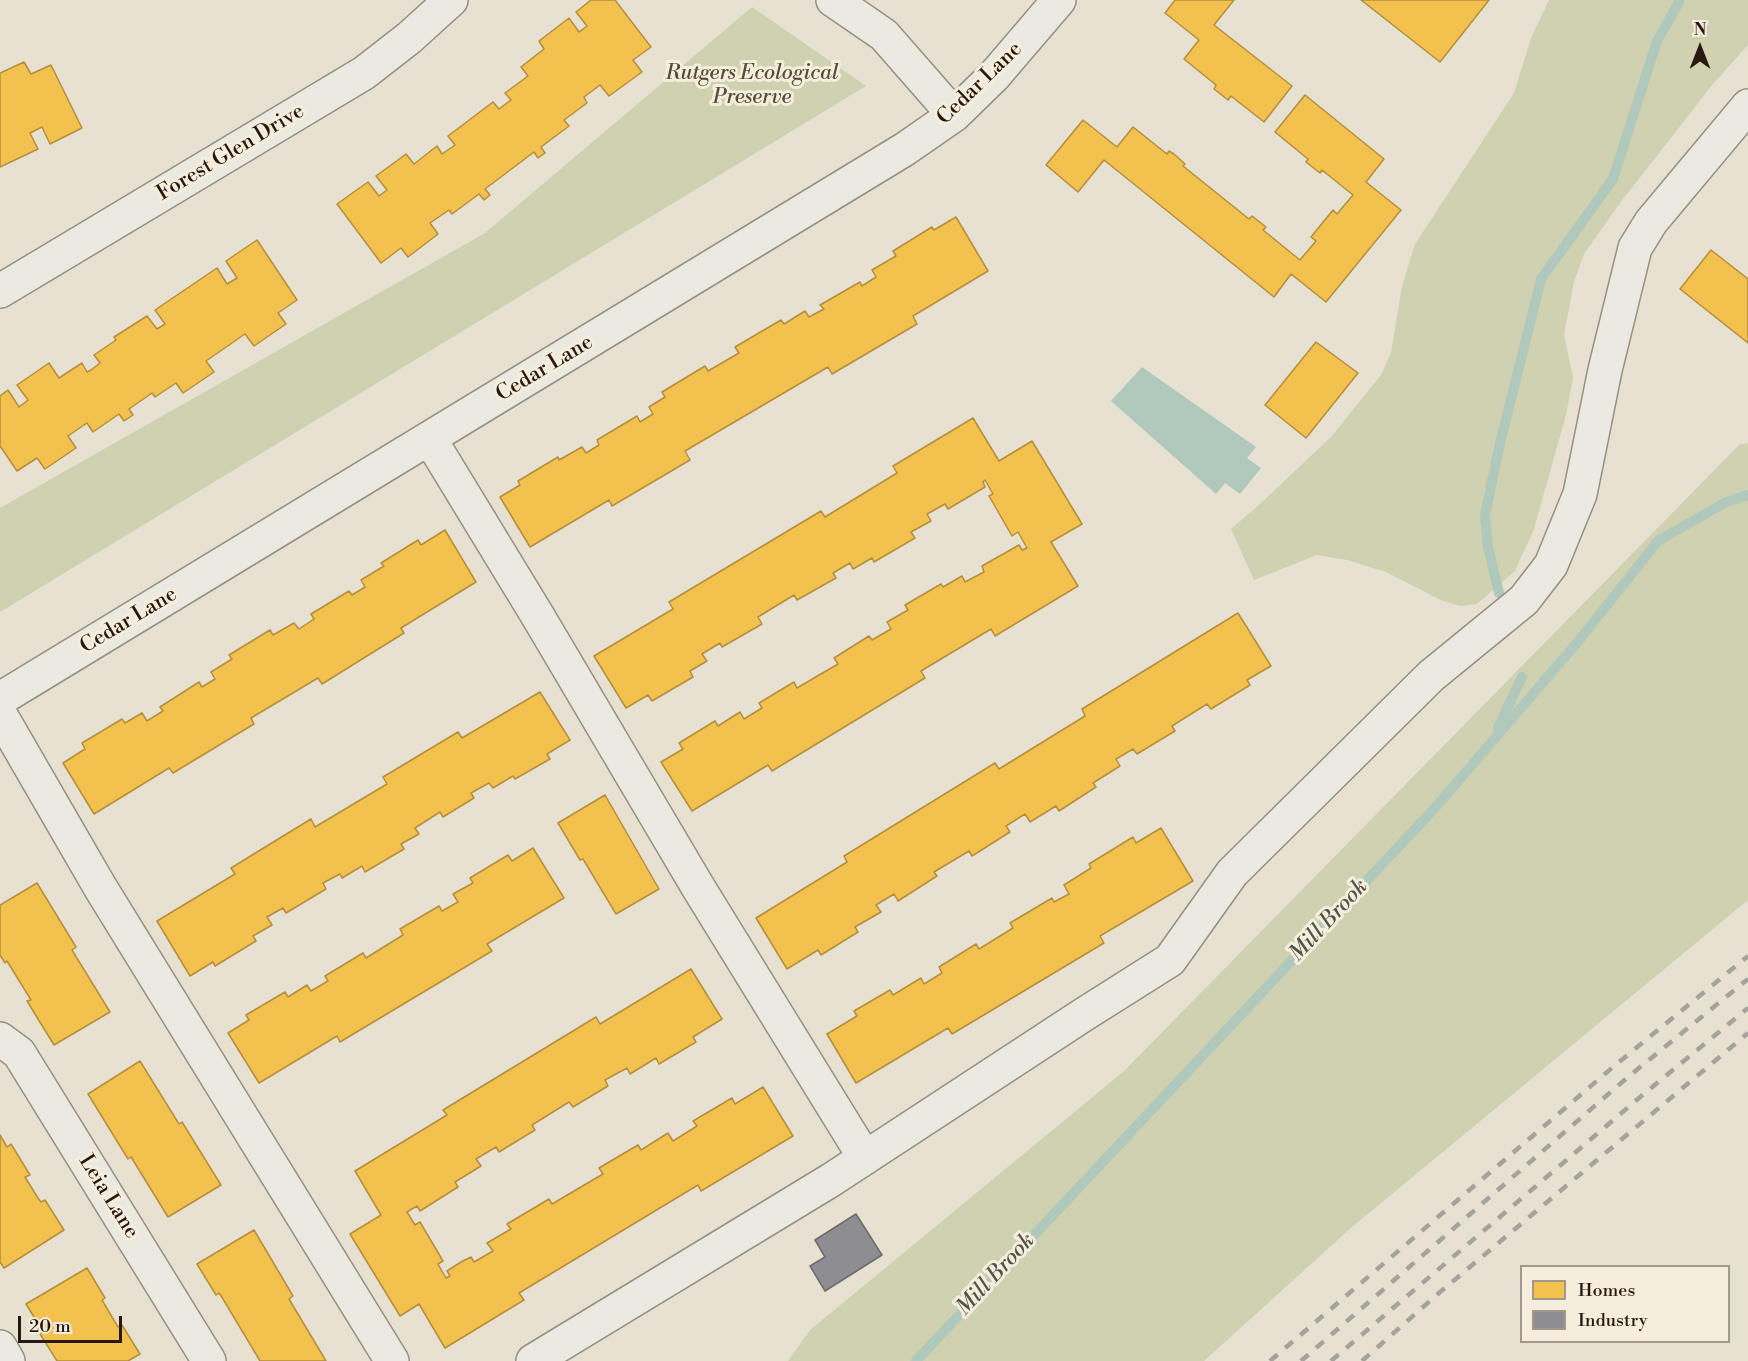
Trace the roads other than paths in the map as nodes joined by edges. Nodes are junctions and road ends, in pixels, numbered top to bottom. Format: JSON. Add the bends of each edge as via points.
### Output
{"nodes":[{"id":1,"x":452,"y":0,"type":"edge"},
{"id":2,"x":833,"y":0,"type":"edge"},
{"id":3,"x":1059,"y":0,"type":"edge"},
{"id":4,"x":1748,"y":106,"type":"edge"},
{"id":5,"x":954,"y":115,"type":"junction"},
{"id":6,"x":0,"y":291,"type":"edge"},
{"id":7,"x":430,"y":439,"type":"junction"},
{"id":8,"x":0,"y":699,"type":"edge"},
{"id":9,"x":0,"y":714,"type":"edge"},
{"id":10,"x":0,"y":1039,"type":"edge"},
{"id":11,"x":865,"y":1158,"type":"junction"},
{"id":12,"x":0,"y":1347,"type":"edge"},
{"id":13,"x":8,"y":1361,"type":"edge"},
{"id":14,"x":209,"y":1361,"type":"edge"},
{"id":15,"x":392,"y":1361,"type":"edge"},
{"id":16,"x":533,"y":1361,"type":"edge"}],
"edges":[{"from":1,"to":6,"type":"street","name":"Forest Glen Drive","via":[[364,73]]},
{"from":2,"to":5,"type":"street","via":[[884,34]]},
{"from":3,"to":5,"type":"street","name":"Cedar Lane","via":[[994,76]]},
{"from":4,"to":11,"type":"street","via":[[1651,222],[1635,248],[1580,494],[1551,565],[1524,600],[1431,676],[1232,873],[1170,960]]},
{"from":5,"to":7,"type":"street","name":"Cedar Lane","via":[[905,149]]},
{"from":7,"to":8,"type":"street","name":"Cedar Lane"},
{"from":7,"to":11,"type":"street"},
{"from":9,"to":15,"type":"street","via":[[112,907]]},
{"from":10,"to":14,"type":"street","name":"Leia Lane","via":[[19,1053]]},
{"from":11,"to":16,"type":"street"},
{"from":12,"to":13,"type":"street"}]}
